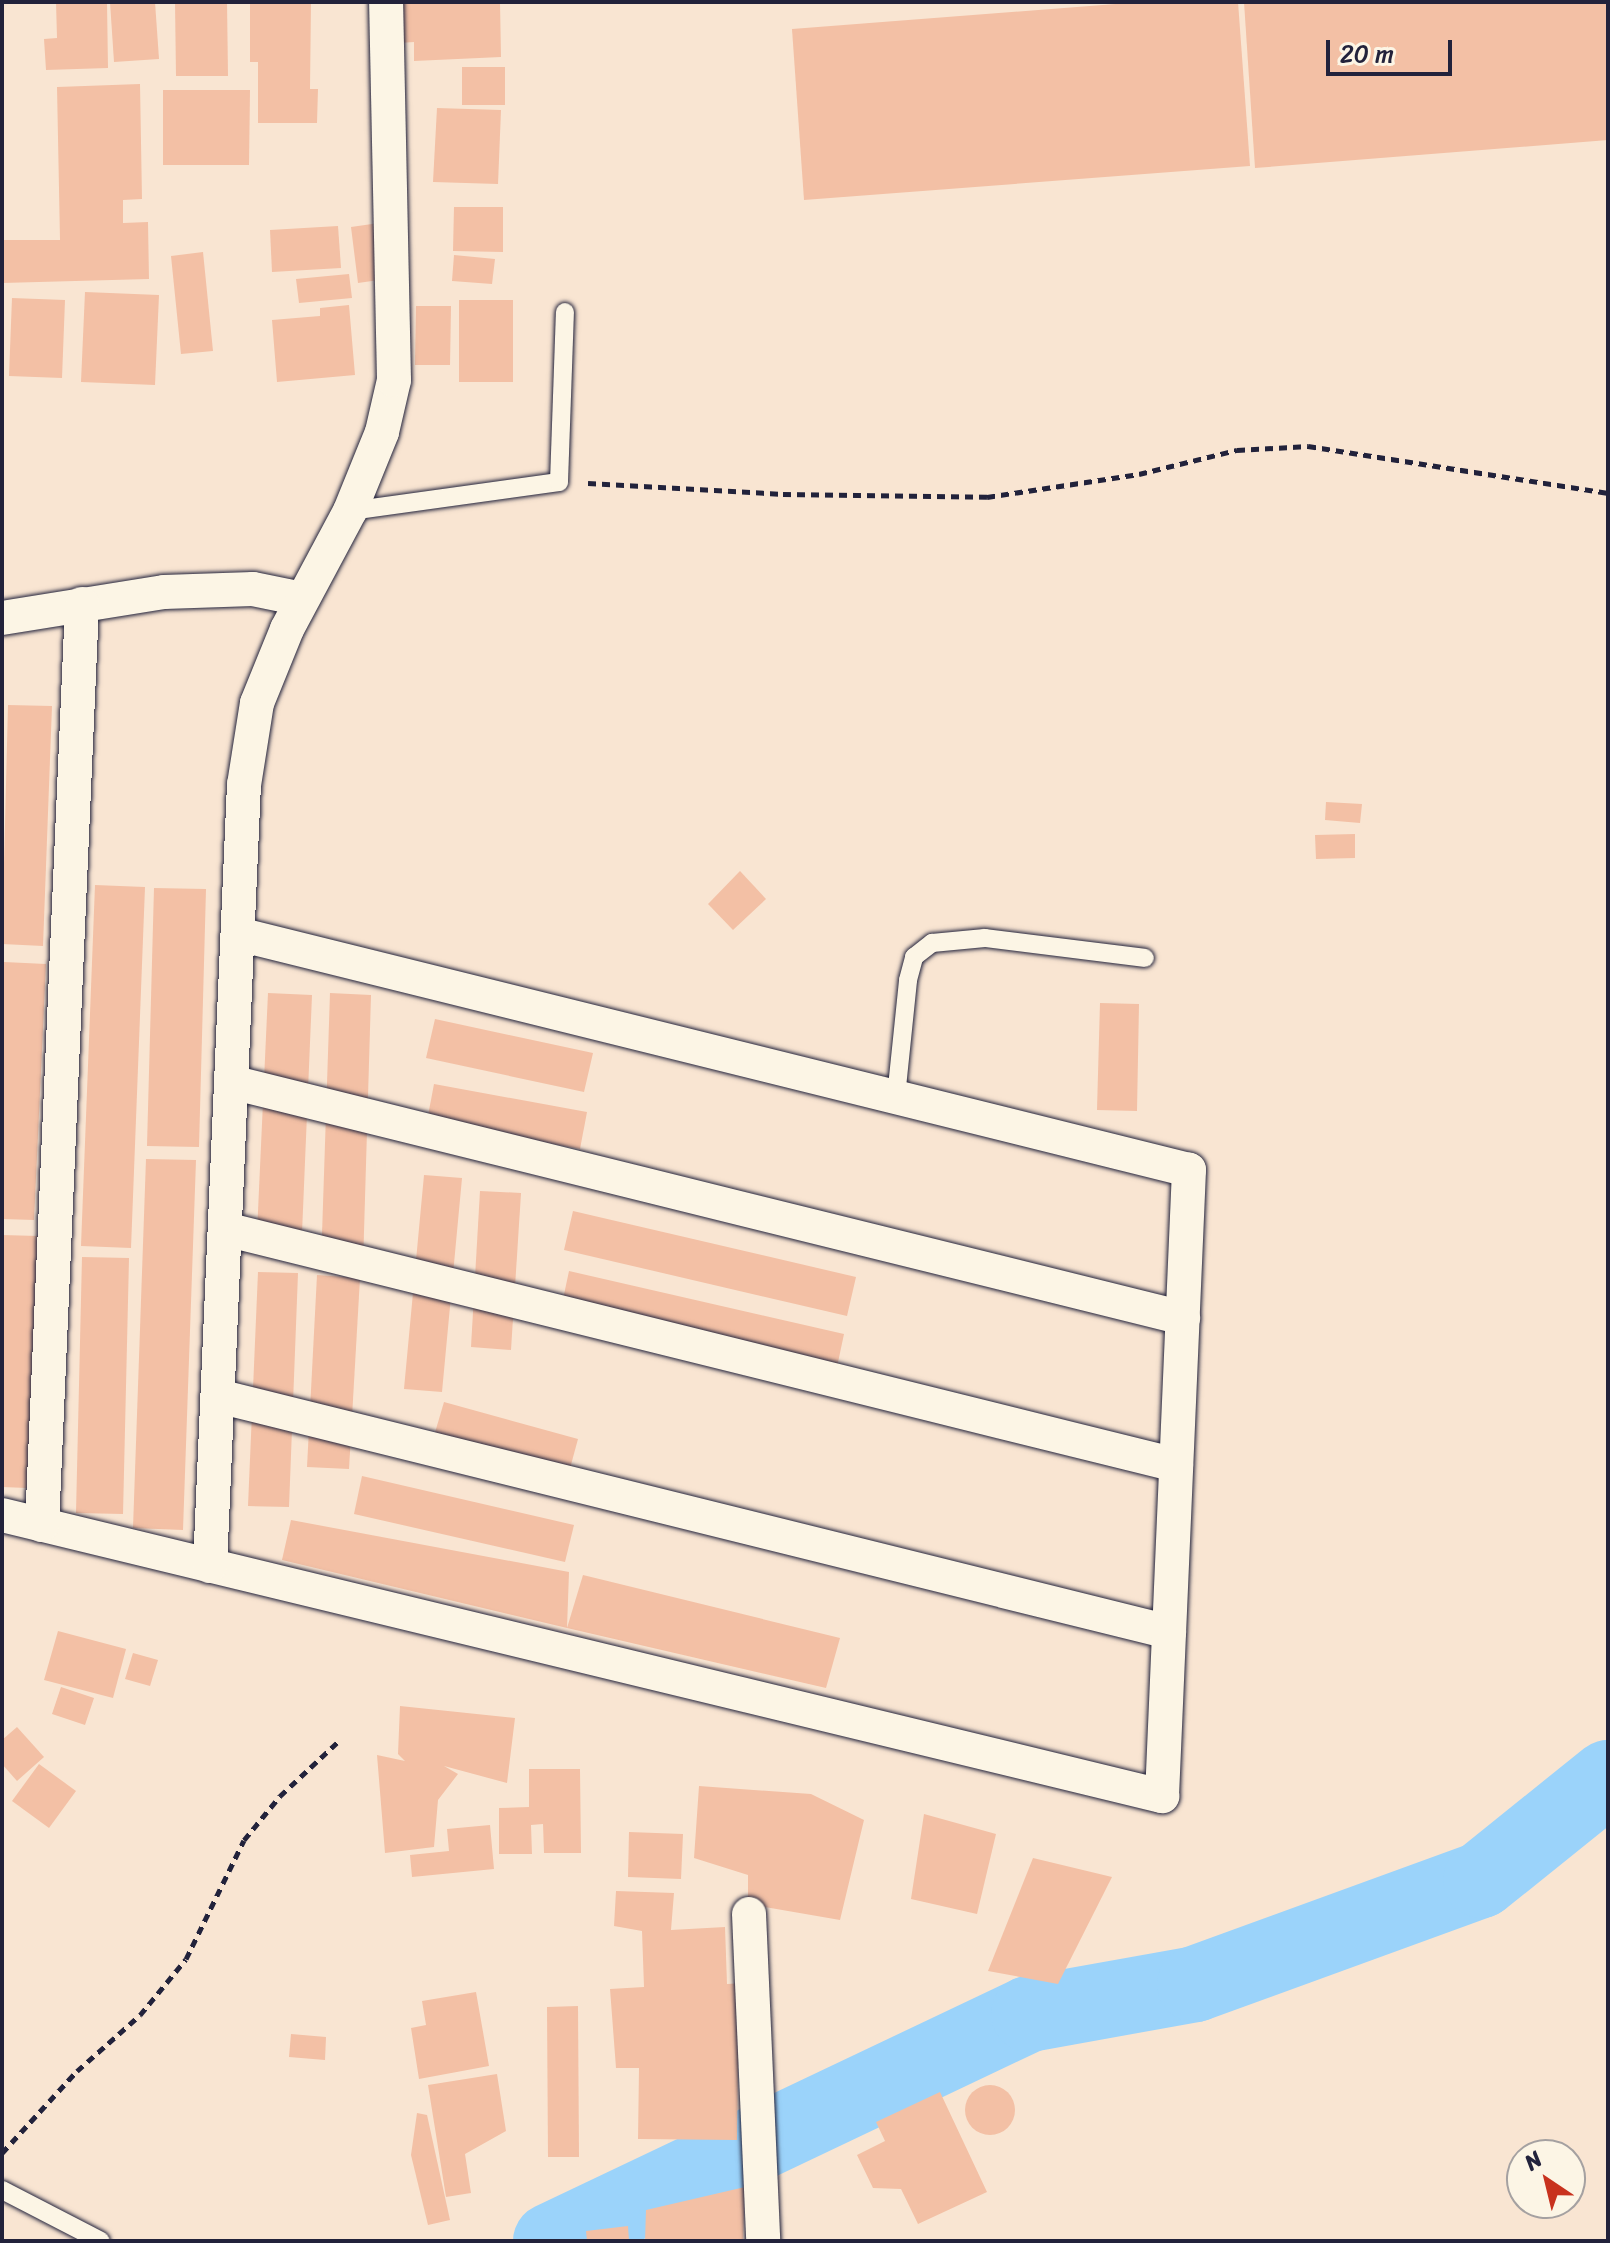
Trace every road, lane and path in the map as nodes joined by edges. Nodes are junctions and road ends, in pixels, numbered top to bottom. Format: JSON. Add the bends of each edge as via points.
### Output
{"nodes":[{"id":1,"x":386,"y":2,"type":"edge"},
{"id":2,"x":565,"y":312,"type":"dead end"},
{"id":3,"x":559,"y":482,"type":"junction"},
{"id":4,"x":1608,"y":493,"type":"edge"},
{"id":5,"x":350,"y":511,"type":"junction"},
{"id":6,"x":302,"y":599,"type":"junction"},
{"id":7,"x":82,"y":604,"type":"junction"},
{"id":8,"x":2,"y":618,"type":"edge"},
{"id":9,"x":238,"y":934,"type":"junction"},
{"id":10,"x":1145,"y":958,"type":"dead end"},
{"id":11,"x":231,"y":1082,"type":"junction"},
{"id":12,"x":896,"y":1097,"type":"junction"},
{"id":13,"x":225,"y":1229,"type":"junction"},
{"id":14,"x":1183,"y":1318,"type":"junction"},
{"id":15,"x":218,"y":1396,"type":"junction"},
{"id":16,"x":1176,"y":1465,"type":"junction"},
{"id":17,"x":2,"y":1515,"type":"edge"},
{"id":18,"x":42,"y":1525,"type":"junction"},
{"id":19,"x":210,"y":1566,"type":"junction"},
{"id":20,"x":1169,"y":1632,"type":"junction"},
{"id":21,"x":341,"y":1739,"type":"dead end"},
{"id":22,"x":749,"y":1914,"type":"dead end"},
{"id":23,"x":2,"y":2153,"type":"edge"},
{"id":24,"x":2,"y":2190,"type":"edge"},
{"id":25,"x":101,"y":2241,"type":"edge"},
{"id":26,"x":763,"y":2241,"type":"edge"}],
"edges":[{"from":1,"to":5,"type":"street","via":[[394,380],[382,432]]},
{"from":2,"to":3,"type":"lane"},
{"from":3,"to":4,"type":"path","via":[[783,494],[987,497],[1139,474],[1237,450],[1308,446]]},
{"from":3,"to":5,"type":"lane"},
{"from":5,"to":6,"type":"street"},
{"from":6,"to":7,"type":"street","via":[[253,589],[208,590]]},
{"from":6,"to":9,"type":"street","via":[[257,703],[244,785]]},
{"from":7,"to":8,"type":"street"},
{"from":7,"to":18,"type":"street"},
{"from":9,"to":11,"type":"street"},
{"from":9,"to":12,"type":"street"},
{"from":10,"to":12,"type":"lane","via":[[985,938],[932,943],[914,957],[908,980]]},
{"from":11,"to":13,"type":"street"},
{"from":11,"to":14,"type":"street"},
{"from":12,"to":14,"type":"street","via":[[1189,1170]]},
{"from":13,"to":15,"type":"street"},
{"from":13,"to":16,"type":"street"},
{"from":14,"to":16,"type":"street"},
{"from":15,"to":19,"type":"street"},
{"from":15,"to":20,"type":"street"},
{"from":16,"to":20,"type":"street"},
{"from":17,"to":18,"type":"street"},
{"from":18,"to":19,"type":"street"},
{"from":19,"to":20,"type":"street","via":[[1162,1796]]},
{"from":21,"to":23,"type":"path","via":[[280,1796],[244,1840],[186,1959],[140,2015],[77,2071]]},
{"from":22,"to":26,"type":"street"},
{"from":24,"to":25,"type":"lane"}]}
